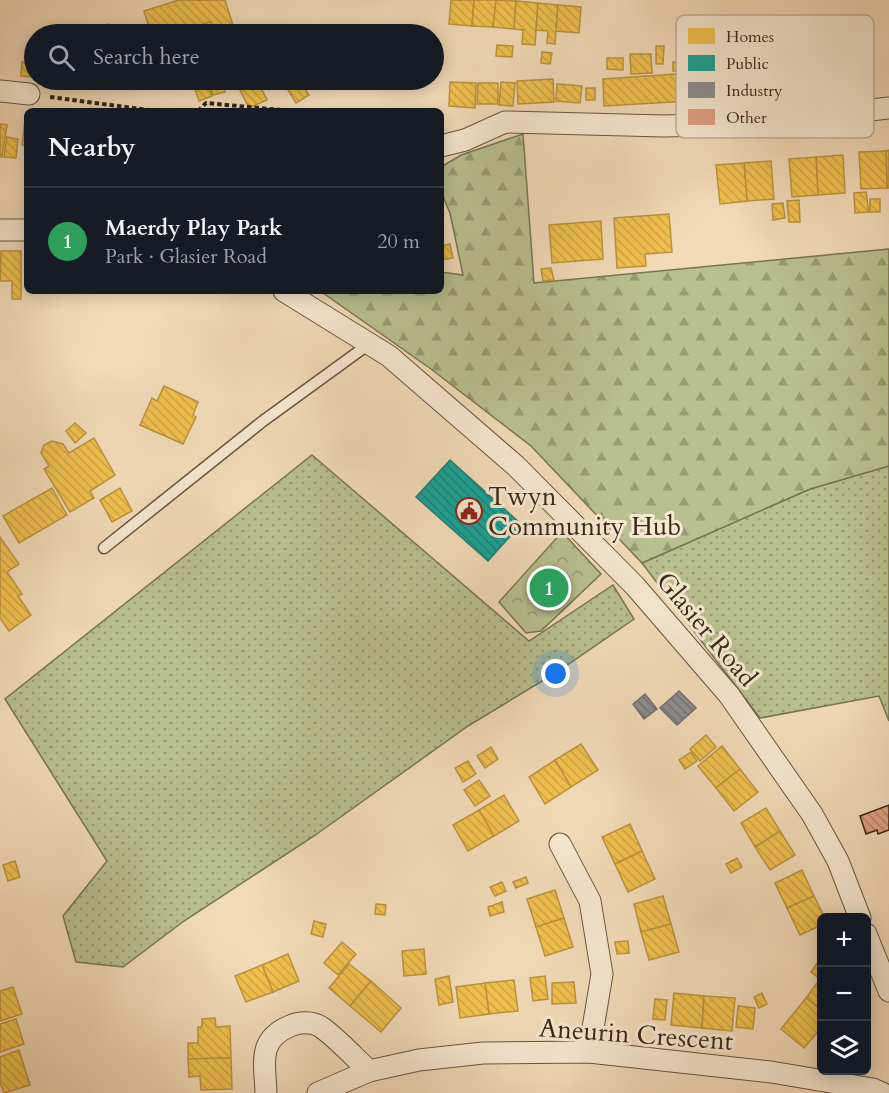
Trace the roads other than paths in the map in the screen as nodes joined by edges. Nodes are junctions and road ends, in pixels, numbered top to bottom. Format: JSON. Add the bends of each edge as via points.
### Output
{"nodes":[{"id":1,"x":0,"y":91,"type":"edge"},
{"id":2,"x":29,"y":94,"type":"road end"},
{"id":3,"x":889,"y":108,"type":"edge"},
{"id":4,"x":874,"y":110,"type":"edge"},
{"id":5,"x":676,"y":126,"type":"edge"},
{"id":6,"x":444,"y":145,"type":"edge"},
{"id":7,"x":0,"y":230,"type":"edge"},
{"id":8,"x":24,"y":230,"type":"edge"},
{"id":9,"x":289,"y":294,"type":"edge"},
{"id":10,"x":369,"y":344,"type":"junction"},
{"id":11,"x":104,"y":548,"type":"dead end"},
{"id":12,"x":560,"y":844,"type":"dead end"},
{"id":13,"x":858,"y":913,"type":"edge"},
{"id":14,"x":871,"y":944,"type":"edge"},
{"id":15,"x":889,"y":991,"type":"edge"},
{"id":16,"x":589,"y":1052,"type":"junction"},
{"id":17,"x":369,"y":1071,"type":"junction"},
{"id":18,"x":266,"y":1093,"type":"edge"},
{"id":19,"x":318,"y":1093,"type":"edge"},
{"id":20,"x":882,"y":1093,"type":"edge"}],
"edges":[{"from":1,"to":2,"type":"street"},
{"from":3,"to":4,"type":"street"},
{"from":5,"to":6,"type":"street","via":[[505,122]]},
{"from":7,"to":8,"type":"street"},
{"from":9,"to":10,"type":"street","name":"Glasier Road"},
{"from":10,"to":11,"type":"lane","via":[[263,421]]},
{"from":10,"to":13,"type":"street","name":"Glasier Road","via":[[389,356],[516,466],[635,586],[729,695],[812,814],[838,861]]},
{"from":12,"to":16,"type":"street","via":[[590,901],[602,974]]},
{"from":14,"to":15,"type":"street"},
{"from":16,"to":17,"type":"street","name":"Aneurin Crescent","via":[[483,1053],[419,1060]]},
{"from":16,"to":20,"type":"street","name":"Aneurin Crescent","via":[[771,1072]]},
{"from":17,"to":18,"type":"street","via":[[319,1026],[300,1022],[268,1041]]},
{"from":17,"to":19,"type":"street","name":"Aneurin Crescent"}]}
